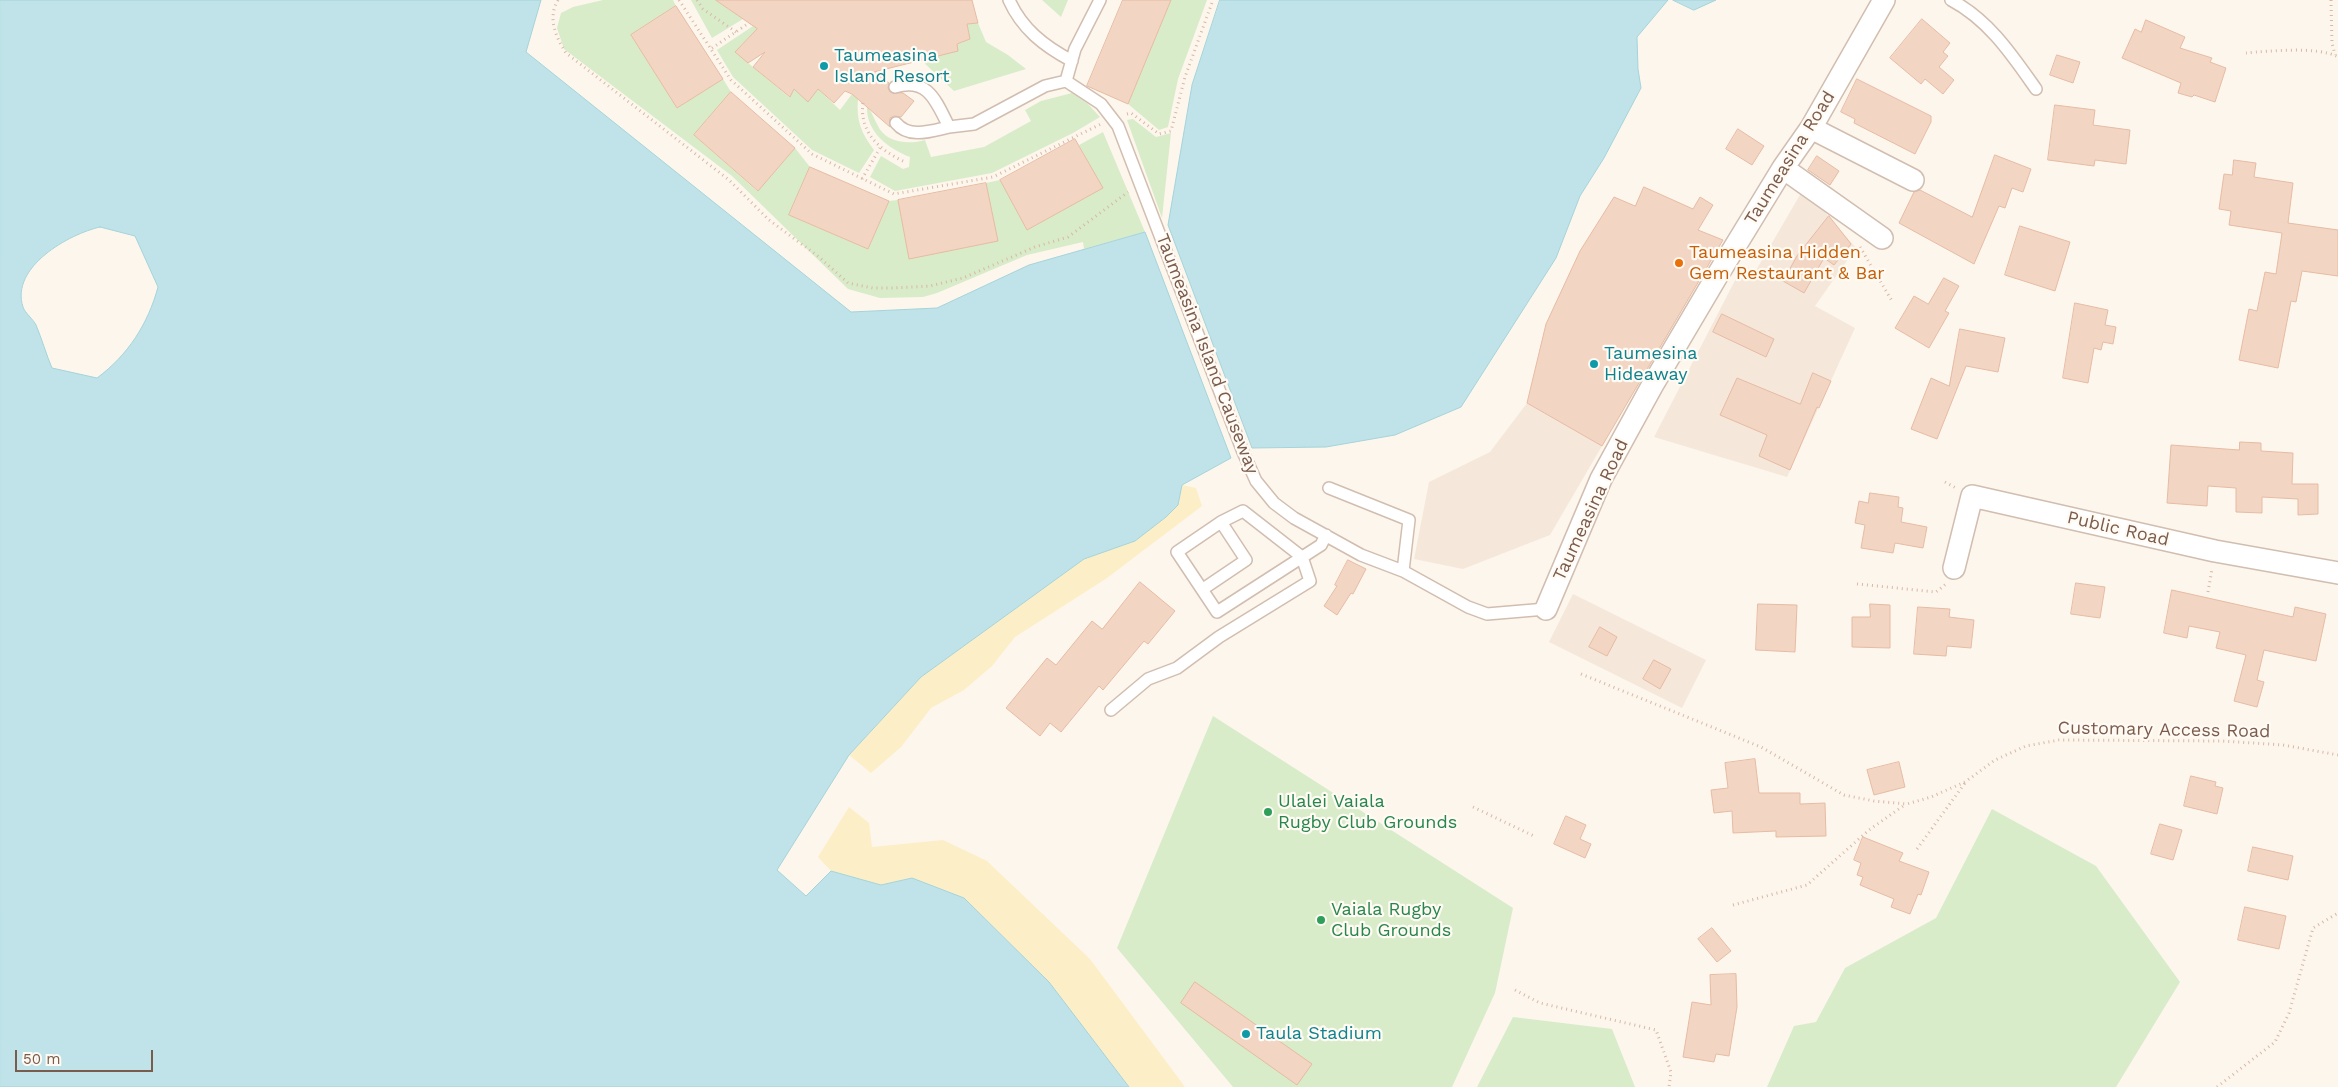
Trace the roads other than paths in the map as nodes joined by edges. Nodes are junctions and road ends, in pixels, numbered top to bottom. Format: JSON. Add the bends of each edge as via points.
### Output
{"nodes":[{"id":1,"x":1009,"y":0,"type":"edge"},
{"id":2,"x":1100,"y":0,"type":"edge"},
{"id":3,"x":1884,"y":0,"type":"edge"},
{"id":4,"x":1951,"y":0,"type":"edge"},
{"id":5,"x":1072,"y":61,"type":"junction"},
{"id":6,"x":1066,"y":81,"type":"junction"},
{"id":7,"x":895,"y":87,"type":"dead end"},
{"id":8,"x":2036,"y":89,"type":"dead end"},
{"id":9,"x":896,"y":123,"type":"dead end"},
{"id":10,"x":948,"y":127,"type":"junction"},
{"id":11,"x":1811,"y":128,"type":"junction"},
{"id":12,"x":1783,"y":168,"type":"junction"},
{"id":13,"x":1913,"y":180,"type":"dead end"},
{"id":14,"x":1882,"y":238,"type":"dead end"},
{"id":15,"x":1329,"y":488,"type":"dead end"},
{"id":16,"x":1221,"y":522,"type":"junction"},
{"id":17,"x":1326,"y":534,"type":"junction"},
{"id":18,"x":1302,"y":557,"type":"junction"},
{"id":19,"x":1954,"y":568,"type":"road end"},
{"id":20,"x":1403,"y":571,"type":"junction"},
{"id":21,"x":2338,"y":573,"type":"edge"},
{"id":22,"x":1203,"y":589,"type":"junction"},
{"id":23,"x":1546,"y":609,"type":"joint"},
{"id":24,"x":1111,"y":710,"type":"dead end"}],
"edges":[{"from":1,"to":5,"type":"lane","via":[[1024,26],[1046,47]]},
{"from":2,"to":5,"type":"lane"},
{"from":3,"to":11,"type":"street","name":"Taumeasina Road"},
{"from":4,"to":8,"type":"lane","via":[[1969,10],[2006,45]]},
{"from":5,"to":6,"type":"lane"},
{"from":6,"to":10,"type":"lane","via":[[1045,86],[974,124]]},
{"from":6,"to":17,"type":"lane","name":"Taumeasina Island Causeway","via":[[1101,104],[1118,126],[1256,481],[1274,503],[1294,518]]},
{"from":7,"to":10,"type":"lane","via":[[920,85],[931,95]]},
{"from":9,"to":10,"type":"lane","via":[[910,132],[926,133]]},
{"from":11,"to":12,"type":"street","name":"Taumeasina Road"},
{"from":11,"to":13,"type":"street"},
{"from":12,"to":14,"type":"street"},
{"from":12,"to":23,"type":"street","name":"Taumeasina Road","via":[[1657,377],[1606,471]]},
{"from":15,"to":20,"type":"lane","via":[[1409,520]]},
{"from":16,"to":18,"type":"lane","via":[[1243,511]]},
{"from":16,"to":22,"type":"lane","via":[[1246,560]]},
{"from":16,"to":22,"type":"lane","via":[[1177,552]]},
{"from":17,"to":18,"type":"lane","via":[[1321,545]]},
{"from":17,"to":20,"type":"lane","name":"Taumeasina Island Causeway","via":[[1361,555]]},
{"from":18,"to":22,"type":"lane","via":[[1217,612]]},
{"from":18,"to":24,"type":"lane","via":[[1310,581],[1219,637],[1177,668],[1148,679]]},
{"from":19,"to":21,"type":"street","name":"Public Road","via":[[1972,496],[2215,551]]},
{"from":20,"to":23,"type":"lane","name":"Taumeasina Island Causeway","via":[[1487,614]]}]}
